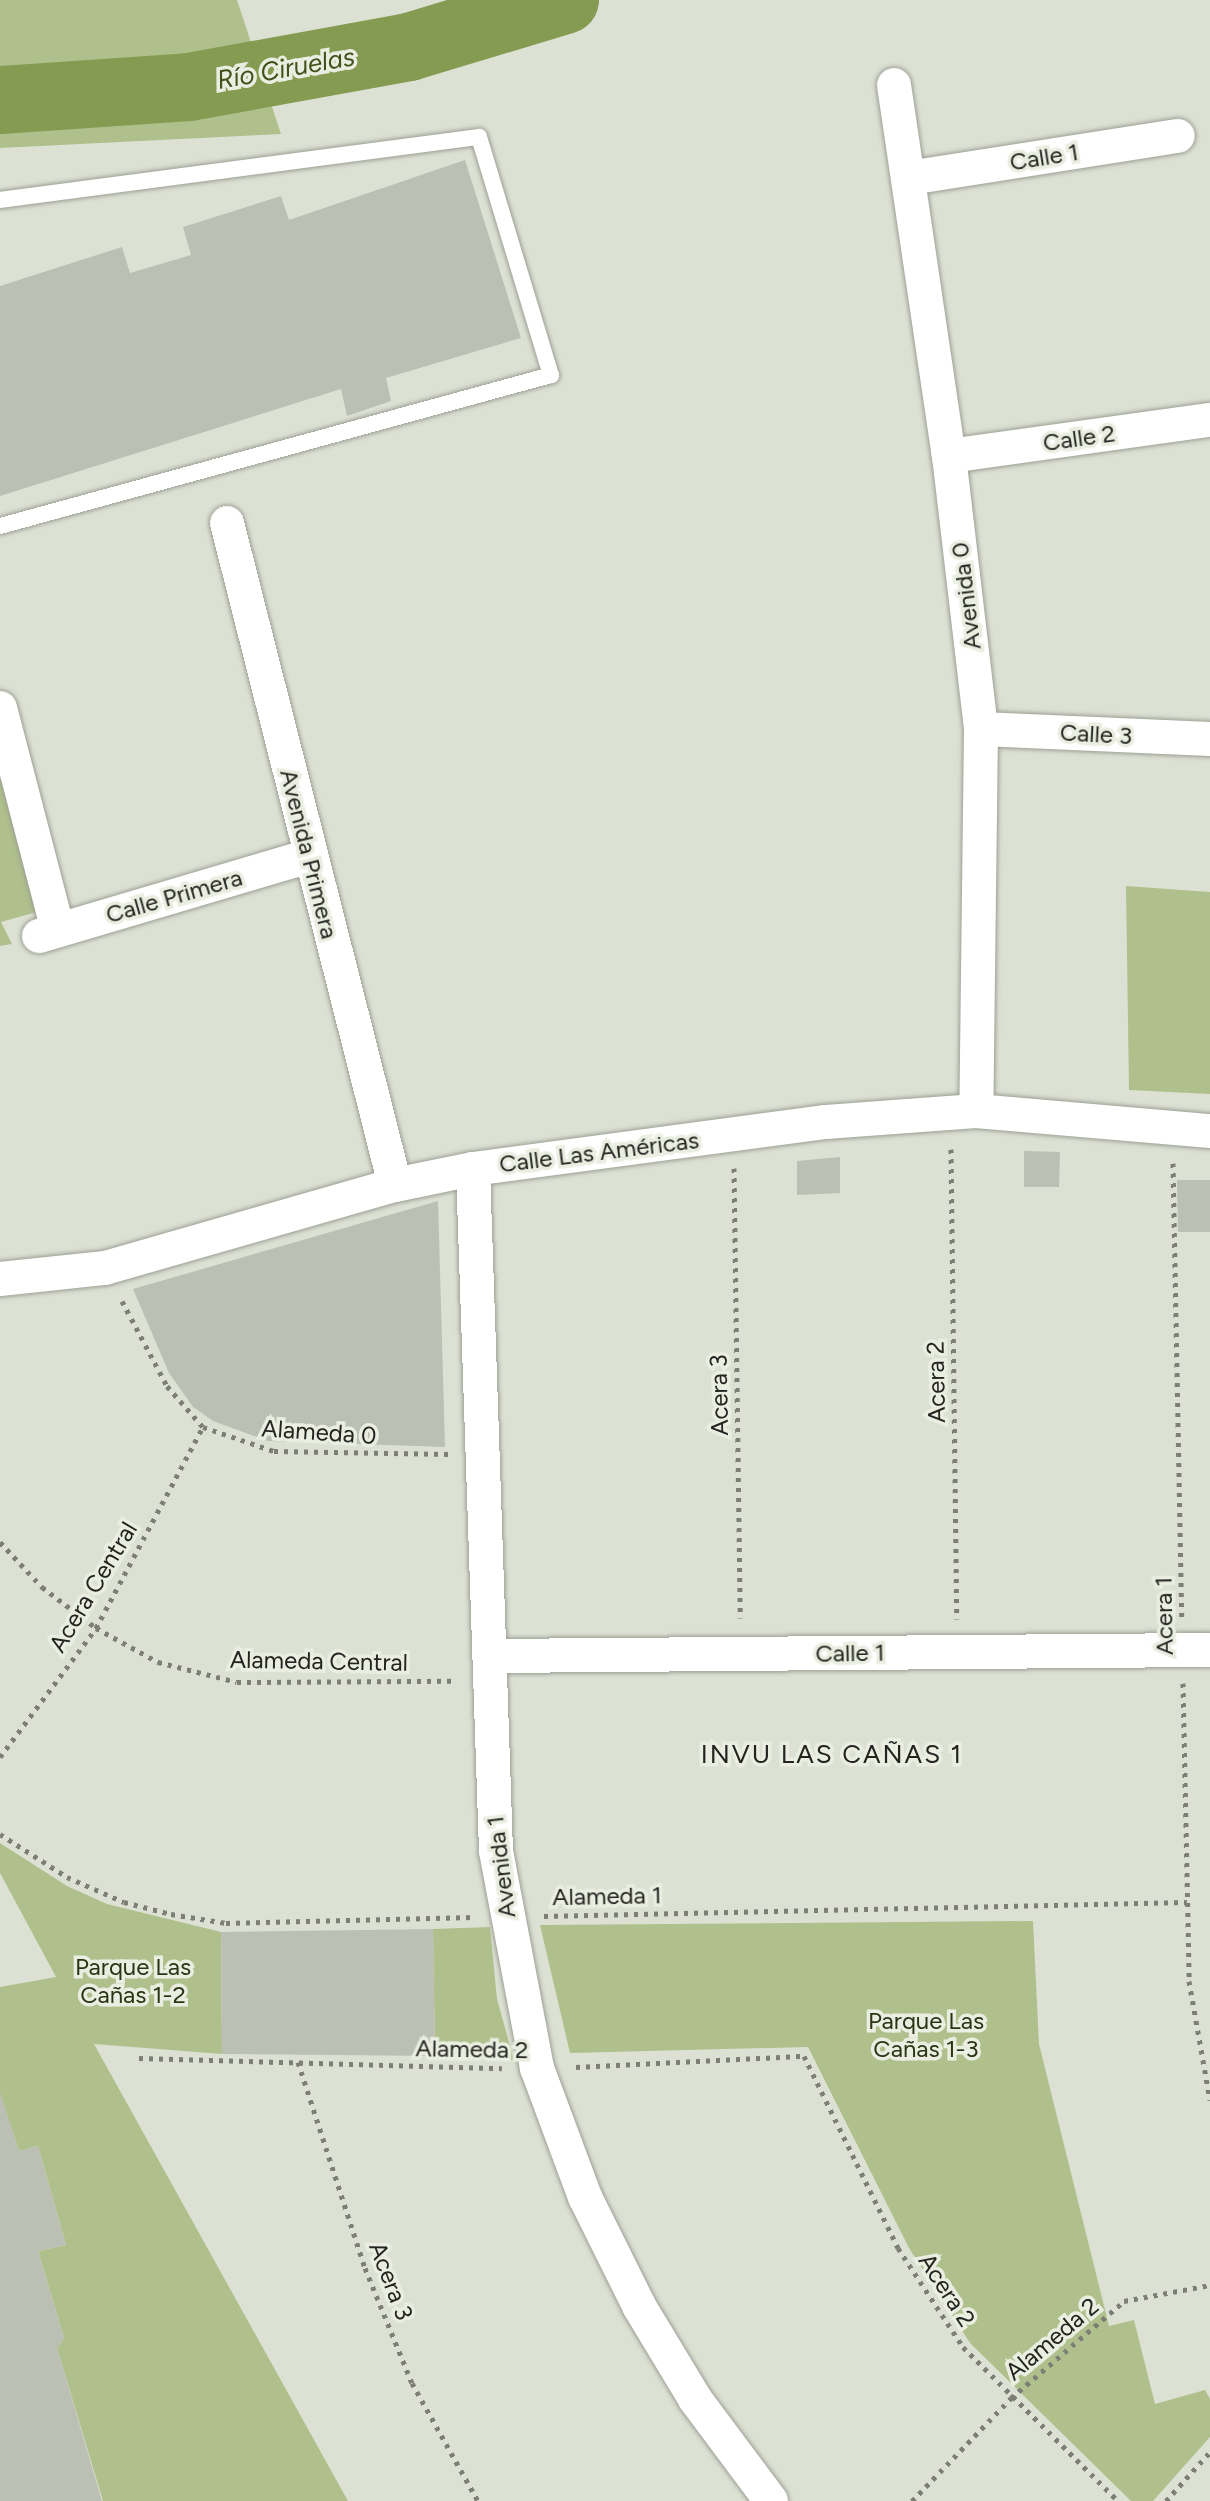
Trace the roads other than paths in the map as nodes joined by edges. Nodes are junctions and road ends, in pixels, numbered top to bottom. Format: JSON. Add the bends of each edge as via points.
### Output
{"nodes":[{"id":1,"x":894,"y":85,"type":"dead end"},
{"id":2,"x":1178,"y":136,"type":"dead end"},
{"id":3,"x":909,"y":178,"type":"junction"},
{"id":4,"x":0,"y":200,"type":"edge"},
{"id":5,"x":1210,"y":420,"type":"edge"},
{"id":6,"x":949,"y":456,"type":"junction"},
{"id":7,"x":227,"y":523,"type":"dead end"},
{"id":8,"x":0,"y":526,"type":"edge"},
{"id":9,"x":0,"y":708,"type":"edge"},
{"id":10,"x":981,"y":729,"type":"junction"},
{"id":11,"x":1210,"y":739,"type":"edge"},
{"id":12,"x":309,"y":856,"type":"junction"},
{"id":13,"x":963,"y":1112,"type":"junction"},
{"id":14,"x":1210,"y":1131,"type":"edge"},
{"id":15,"x":473,"y":1169,"type":"junction"},
{"id":16,"x":395,"y":1185,"type":"junction"},
{"id":17,"x":0,"y":1279,"type":"edge"},
{"id":18,"x":1196,"y":1650,"type":"edge"},
{"id":19,"x":490,"y":1668,"type":"junction"},
{"id":20,"x":771,"y":2501,"type":"edge"}],
"edges":[{"from":1,"to":3,"type":"street","name":"Avenida 0"},
{"from":2,"to":3,"type":"street","name":"Calle 1"},
{"from":3,"to":6,"type":"street","name":"Avenida 0"},
{"from":4,"to":8,"type":"lane","via":[[479,137],[551,375]]},
{"from":5,"to":6,"type":"street","name":"Calle 2"},
{"from":6,"to":10,"type":"street","name":"Avenida 0"},
{"from":7,"to":12,"type":"street","name":"Avenida Primera"},
{"from":9,"to":12,"type":"street","name":"Calle Primera","via":[[48,933]]},
{"from":10,"to":11,"type":"street","name":"Calle 3"},
{"from":10,"to":13,"type":"street","name":"Avenida 0"},
{"from":12,"to":16,"type":"street","name":"Avenida Primera"},
{"from":13,"to":14,"type":"street","name":"Calle Las Américas"},
{"from":13,"to":15,"type":"street","name":"Calle Las Américas"},
{"from":15,"to":16,"type":"street","name":"Calle Las Américas"},
{"from":15,"to":19,"type":"street","name":"Avenida 1"},
{"from":16,"to":17,"type":"street","name":"Calle Las Américas","via":[[105,1268]]},
{"from":18,"to":19,"type":"street","name":"Calle 1","via":[[741,1654]]},
{"from":19,"to":20,"type":"street","name":"Avenida 1","via":[[496,1851],[537,2068],[585,2197],[639,2306],[695,2399]]}]}
